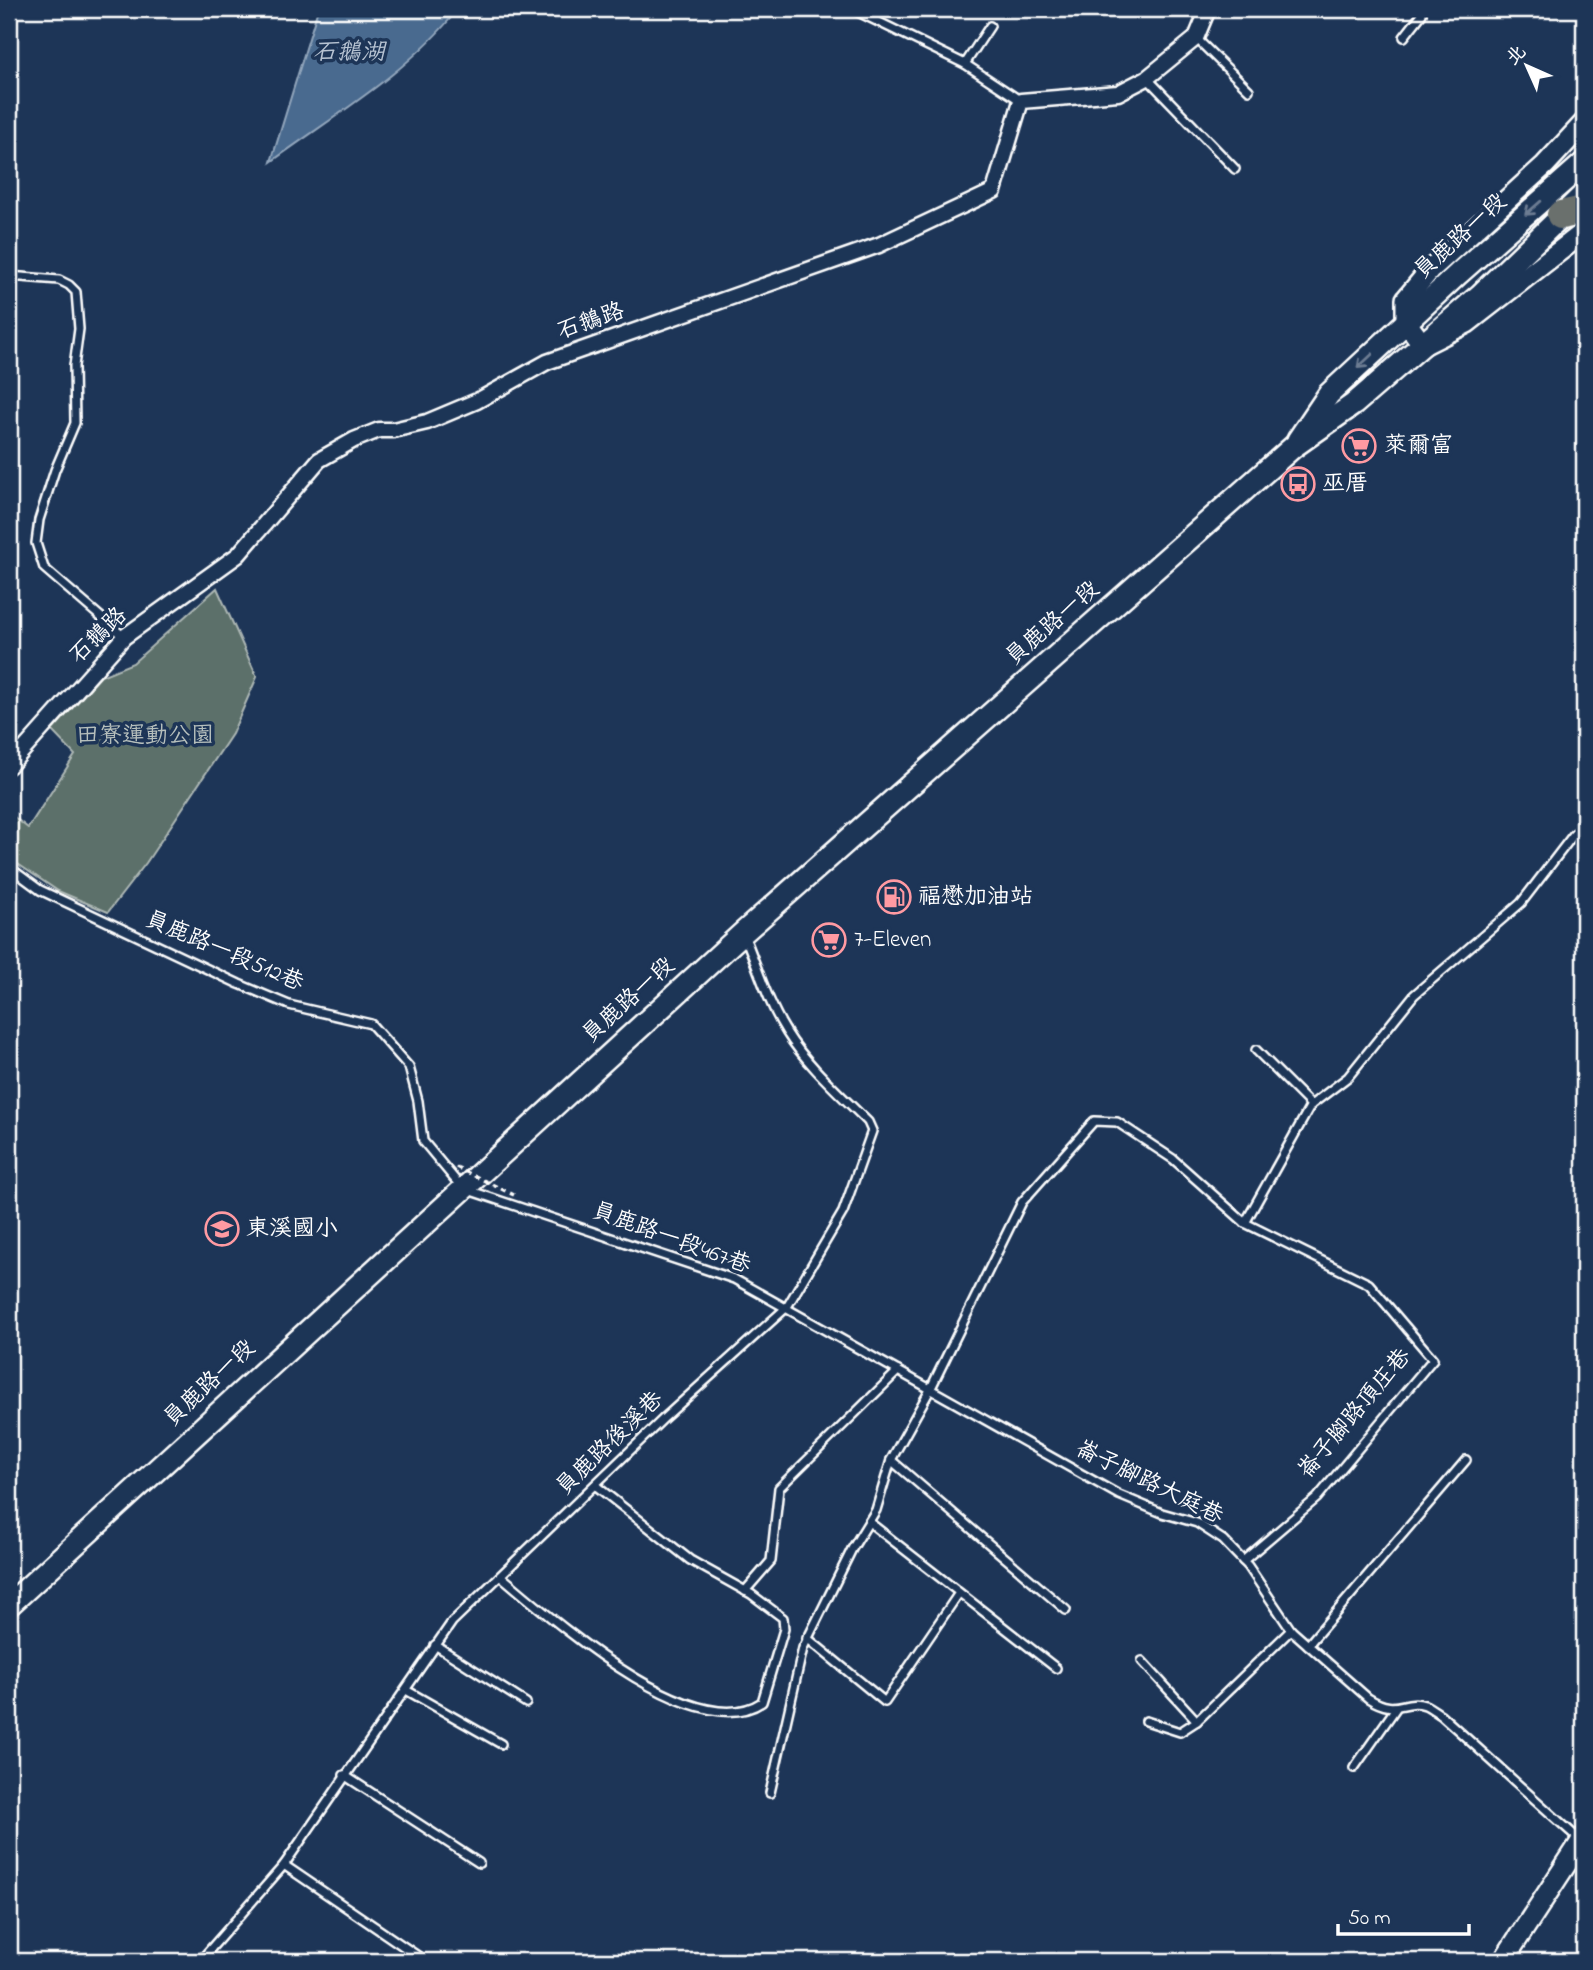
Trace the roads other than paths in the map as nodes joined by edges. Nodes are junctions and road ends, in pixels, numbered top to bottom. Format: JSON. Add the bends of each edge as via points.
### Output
{"nodes":[{"id":1,"x":852,"y":9,"type":"edge"},
{"id":2,"x":1208,"y":9,"type":"edge"},
{"id":3,"x":1418,"y":9,"type":"edge"},
{"id":4,"x":990,"y":26,"type":"dead end"},
{"id":5,"x":1404,"y":37,"type":"dead end"},
{"id":6,"x":1196,"y":38,"type":"junction"},
{"id":7,"x":965,"y":64,"type":"junction"},
{"id":8,"x":1147,"y":78,"type":"junction"},
{"id":9,"x":1249,"y":90,"type":"dead end"},
{"id":10,"x":1021,"y":101,"type":"junction"},
{"id":11,"x":1584,"y":123,"type":"edge"},
{"id":12,"x":1584,"y":163,"type":"edge"},
{"id":13,"x":1234,"y":169,"type":"dead end"},
{"id":14,"x":1584,"y":194,"type":"edge"},
{"id":15,"x":1573,"y":212,"type":"edge"},
{"id":16,"x":1584,"y":232,"type":"edge"},
{"id":17,"x":9,"y":276,"type":"edge"},
{"id":18,"x":1406,"y":322,"type":"junction"},
{"id":19,"x":1423,"y":345,"type":"junction"},
{"id":20,"x":1293,"y":447,"type":"junction"},
{"id":21,"x":124,"y":637,"type":"junction"},
{"id":22,"x":9,"y":766,"type":"edge"},
{"id":23,"x":1584,"y":827,"type":"edge"},
{"id":24,"x":9,"y":867,"type":"edge"},
{"id":25,"x":744,"y":932,"type":"junction"},
{"id":26,"x":1256,"y":1050,"type":"dead end"},
{"id":27,"x":1311,"y":1104,"type":"junction"},
{"id":28,"x":459,"y":1177,"type":"junction"},
{"id":29,"x":1245,"y":1223,"type":"junction"},
{"id":30,"x":788,"y":1307,"type":"junction"},
{"id":31,"x":898,"y":1371,"type":"junction"},
{"id":32,"x":930,"y":1390,"type":"junction"},
{"id":33,"x":891,"y":1460,"type":"junction"},
{"id":34,"x":1466,"y":1460,"type":"dead end"},
{"id":35,"x":595,"y":1485,"type":"junction"},
{"id":36,"x":869,"y":1522,"type":"junction"},
{"id":37,"x":1243,"y":1561,"type":"junction"},
{"id":38,"x":501,"y":1576,"type":"junction"},
{"id":39,"x":745,"y":1591,"type":"junction"},
{"id":40,"x":959,"y":1594,"type":"junction"},
{"id":41,"x":9,"y":1605,"type":"edge"},
{"id":42,"x":1066,"y":1610,"type":"dead end"},
{"id":43,"x":1291,"y":1630,"type":"junction"},
{"id":44,"x":807,"y":1638,"type":"junction"},
{"id":45,"x":435,"y":1645,"type":"junction"},
{"id":46,"x":1308,"y":1645,"type":"junction"},
{"id":47,"x":1142,"y":1661,"type":"dead end"},
{"id":48,"x":1056,"y":1668,"type":"dead end"},
{"id":49,"x":406,"y":1690,"type":"junction"},
{"id":50,"x":526,"y":1703,"type":"dead end"},
{"id":51,"x":1396,"y":1708,"type":"junction"},
{"id":52,"x":1146,"y":1721,"type":"dead end"},
{"id":53,"x":1198,"y":1721,"type":"junction"},
{"id":54,"x":501,"y":1744,"type":"dead end"},
{"id":55,"x":1354,"y":1768,"type":"dead end"},
{"id":56,"x":344,"y":1775,"type":"junction"},
{"id":57,"x":769,"y":1793,"type":"dead end"},
{"id":58,"x":1583,"y":1839,"type":"edge"},
{"id":59,"x":479,"y":1863,"type":"dead end"},
{"id":60,"x":284,"y":1865,"type":"junction"},
{"id":61,"x":203,"y":1960,"type":"edge"},
{"id":62,"x":425,"y":1961,"type":"edge"},
{"id":63,"x":1503,"y":1961,"type":"edge"}],
"edges":[{"from":1,"to":7,"type":"lane"},
{"from":2,"to":6,"type":"street"},
{"from":3,"to":5,"type":"lane","via":[[1422,14]]},
{"from":4,"to":7,"type":"lane"},
{"from":6,"to":8,"type":"street"},
{"from":6,"to":9,"type":"lane"},
{"from":7,"to":10,"type":"lane"},
{"from":8,"to":10,"type":"street","via":[[1118,93]]},
{"from":8,"to":13,"type":"lane"},
{"from":10,"to":21,"type":"street","name":"石鵝路","via":[[995,191],[879,245],[547,362],[477,401],[427,422],[379,430],[354,440],[319,460],[238,555]]},
{"from":11,"to":18,"type":"street","via":[[1430,270],[1406,299]]},
{"from":12,"to":18,"type":"main road","name":"員鹿路一段","one_way":true},
{"from":14,"to":15,"type":"main road","name":"員鹿路一段"},
{"from":15,"to":19,"type":"main road","name":"員鹿路一段"},
{"from":16,"to":19,"type":"street","via":[[1467,323]]},
{"from":17,"to":21,"type":"lane","via":[[59,280],[76,292],[75,423],[55,470],[36,543],[44,568]]},
{"from":18,"to":19,"type":"street"},
{"from":18,"to":20,"type":"main road","name":"員鹿路一段","one_way":true,"via":[[1329,394]]},
{"from":19,"to":20,"type":"main road","name":"員鹿路一段","via":[[1354,404]]},
{"from":20,"to":25,"type":"main road","name":"員鹿路一段"},
{"from":21,"to":22,"type":"street","name":"石鵝路"},
{"from":23,"to":27,"type":"lane","via":[[1521,903],[1414,995],[1348,1077]]},
{"from":24,"to":28,"type":"lane","name":"員鹿路一段512巷","via":[[40,890],[239,984],[289,1004],[371,1024],[409,1067],[423,1141]]},
{"from":25,"to":28,"type":"main road","name":"員鹿路一段"},
{"from":25,"to":30,"type":"lane","name":"員鹿路後溪巷","via":[[768,998],[788,1035],[872,1131],[844,1212]]},
{"from":26,"to":27,"type":"lane"},
{"from":27,"to":29,"type":"lane"},
{"from":28,"to":30,"type":"lane","name":"員鹿路一段467巷","via":[[734,1279]]},
{"from":28,"to":41,"type":"main road","name":"員鹿路一段"},
{"from":29,"to":32,"type":"lane","via":[[1173,1159],[1116,1122],[1094,1121],[1022,1202]]},
{"from":29,"to":37,"type":"lane","name":"崙子腳路頂庄巷","via":[[1369,1284],[1433,1359],[1317,1498]]},
{"from":30,"to":31,"type":"lane","name":"員鹿路一段467巷"},
{"from":30,"to":35,"type":"lane","name":"員鹿路後溪巷"},
{"from":31,"to":32,"type":"lane","name":"員鹿路一段467巷"},
{"from":31,"to":39,"type":"lane","via":[[779,1488],[771,1561]]},
{"from":32,"to":33,"type":"lane"},
{"from":32,"to":37,"type":"lane","name":"崙子腳路大庭巷","via":[[1119,1495],[1197,1522]]},
{"from":33,"to":36,"type":"lane"},
{"from":33,"to":42,"type":"lane"},
{"from":34,"to":46,"type":"lane"},
{"from":35,"to":38,"type":"lane","name":"員鹿路後溪巷"},
{"from":35,"to":39,"type":"lane","via":[[690,1560]]},
{"from":36,"to":40,"type":"lane"},
{"from":36,"to":44,"type":"lane"},
{"from":37,"to":43,"type":"lane","name":"崙子腳路大庭巷"},
{"from":38,"to":39,"type":"lane","via":[[627,1673],[675,1699],[728,1713],[750,1710],[762,1702],[784,1629],[783,1618]]},
{"from":38,"to":45,"type":"lane","name":"員鹿路後溪巷","via":[[452,1622]]},
{"from":40,"to":44,"type":"lane","via":[[885,1702]]},
{"from":40,"to":48,"type":"lane"},
{"from":43,"to":46,"type":"lane","name":"崙子腳路大庭巷"},
{"from":43,"to":53,"type":"lane"},
{"from":44,"to":57,"type":"lane"},
{"from":45,"to":49,"type":"lane","name":"員鹿路後溪巷"},
{"from":45,"to":50,"type":"lane"},
{"from":46,"to":51,"type":"lane","name":"崙子腳路大庭巷","via":[[1368,1698]]},
{"from":47,"to":53,"type":"lane"},
{"from":49,"to":54,"type":"lane"},
{"from":49,"to":56,"type":"lane","name":"員鹿路後溪巷"},
{"from":51,"to":55,"type":"lane"},
{"from":51,"to":58,"type":"lane","name":"崙子腳路大庭巷","via":[[1425,1705],[1440,1715]]},
{"from":52,"to":53,"type":"lane","via":[[1180,1732]]},
{"from":56,"to":59,"type":"lane"},
{"from":56,"to":60,"type":"lane","name":"員鹿路後溪巷"},
{"from":58,"to":63,"type":"street"},
{"from":60,"to":61,"type":"lane","name":"員鹿路後溪巷"},
{"from":60,"to":62,"type":"lane"}]}
